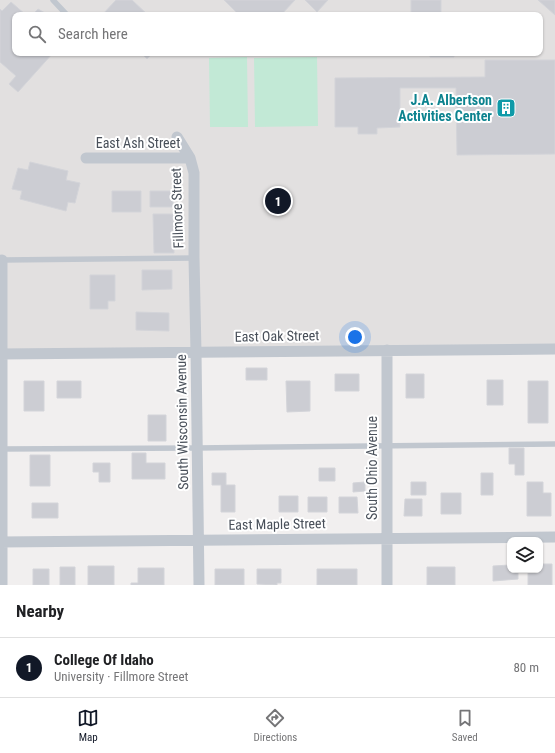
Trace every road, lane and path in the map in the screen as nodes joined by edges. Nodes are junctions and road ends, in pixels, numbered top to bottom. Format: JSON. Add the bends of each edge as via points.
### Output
{"nodes":[{"id":1,"x":53,"y":0,"type":"edge"},
{"id":2,"x":64,"y":12,"type":"edge"},
{"id":3,"x":178,"y":136,"type":"dead end"},
{"id":4,"x":86,"y":158,"type":"dead end"},
{"id":5,"x":190,"y":158,"type":"junction"},
{"id":6,"x":194,"y":258,"type":"junction"},
{"id":7,"x":2,"y":260,"type":"joint"},
{"id":8,"x":555,"y":349,"type":"edge"},
{"id":9,"x":387,"y":350,"type":"junction"},
{"id":10,"x":196,"y":352,"type":"junction"},
{"id":11,"x":1,"y":354,"type":"edge"},
{"id":12,"x":555,"y":444,"type":"edge"},
{"id":13,"x":387,"y":446,"type":"junction"},
{"id":14,"x":198,"y":448,"type":"junction"},
{"id":15,"x":1,"y":449,"type":"edge"},
{"id":16,"x":555,"y":537,"type":"edge"},
{"id":17,"x":387,"y":538,"type":"junction"},
{"id":18,"x":198,"y":540,"type":"junction"},
{"id":19,"x":1,"y":542,"type":"edge"},
{"id":20,"x":2,"y":585,"type":"edge"},
{"id":21,"x":199,"y":585,"type":"edge"},
{"id":22,"x":387,"y":585,"type":"edge"}],
"edges":[{"from":1,"to":2,"type":"lane"},
{"from":3,"to":5,"type":"street","name":"Fillmore Street"},
{"from":4,"to":5,"type":"street","name":"East Ash Street"},
{"from":5,"to":6,"type":"street","name":"Fillmore Street","via":[[194,173]]},
{"from":6,"to":7,"type":"lane"},
{"from":6,"to":10,"type":"street","name":"South Wisconsin Avenue"},
{"from":7,"to":11,"type":"street"},
{"from":8,"to":9,"type":"street","name":"East Oak Street"},
{"from":9,"to":10,"type":"street","name":"East Oak Street"},
{"from":9,"to":13,"type":"street","name":"South Ohio Avenue"},
{"from":10,"to":11,"type":"street","name":"East Oak Street"},
{"from":10,"to":14,"type":"street","name":"South Wisconsin Avenue"},
{"from":11,"to":15,"type":"street"},
{"from":12,"to":13,"type":"lane"},
{"from":13,"to":14,"type":"lane"},
{"from":13,"to":17,"type":"street","name":"South Ohio Avenue"},
{"from":14,"to":15,"type":"lane"},
{"from":14,"to":18,"type":"street","name":"South Wisconsin Avenue"},
{"from":15,"to":19,"type":"street"},
{"from":16,"to":17,"type":"street","name":"East Maple Street"},
{"from":17,"to":18,"type":"street","name":"East Maple Street"},
{"from":17,"to":22,"type":"street","name":"South Ohio Avenue"},
{"from":18,"to":19,"type":"street","name":"East Maple Street"},
{"from":18,"to":21,"type":"street","name":"South Wisconsin Avenue"},
{"from":19,"to":20,"type":"street"}]}
